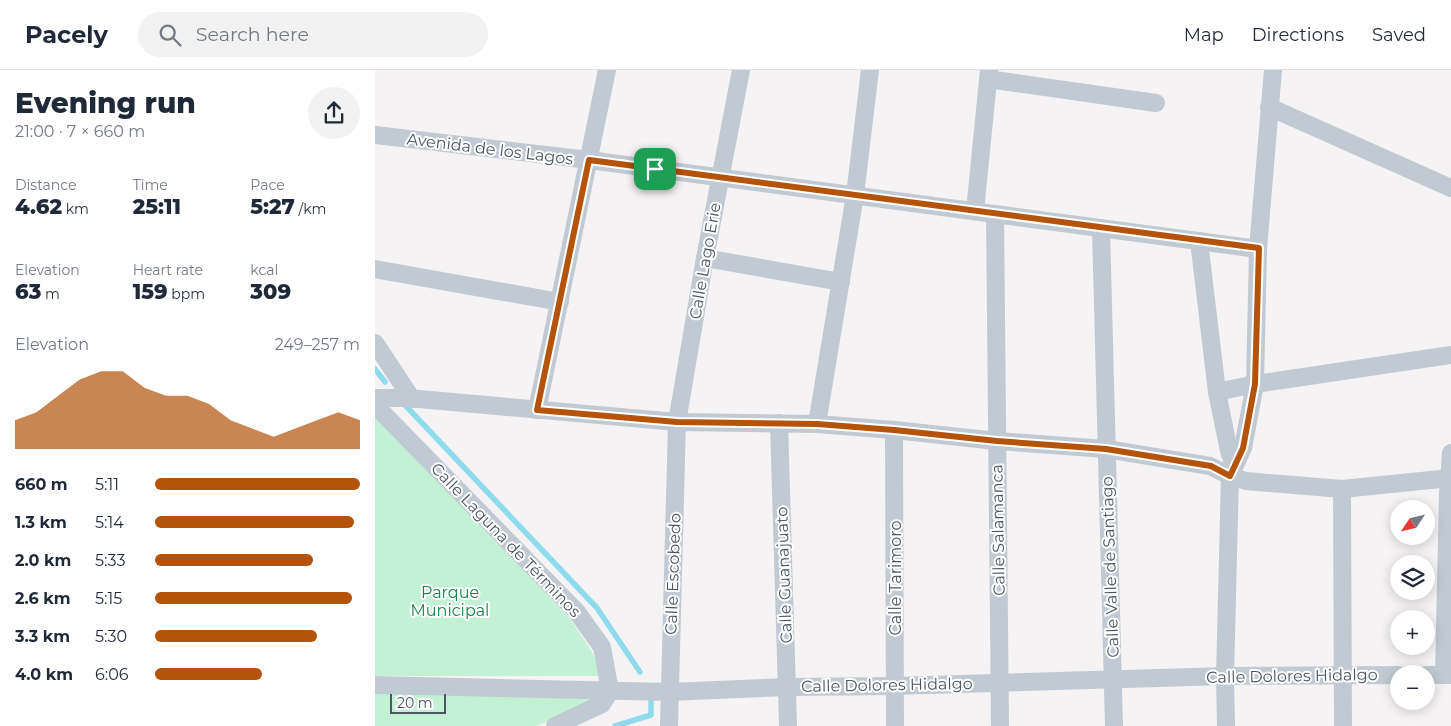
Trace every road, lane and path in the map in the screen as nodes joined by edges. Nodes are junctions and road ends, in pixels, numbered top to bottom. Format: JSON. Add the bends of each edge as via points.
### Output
{"nodes":[{"id":1,"x":607,"y":70,"type":"edge"},
{"id":2,"x":741,"y":70,"type":"edge"},
{"id":3,"x":871,"y":70,"type":"edge"},
{"id":4,"x":1273,"y":70,"type":"edge"},
{"id":5,"x":989,"y":75,"type":"edge"},
{"id":6,"x":1156,"y":103,"type":"dead end"},
{"id":7,"x":1269,"y":107,"type":"junction"},
{"id":8,"x":375,"y":135,"type":"edge"},
{"id":9,"x":589,"y":160,"type":"junction"},
{"id":10,"x":720,"y":178,"type":"junction"},
{"id":11,"x":1451,"y":188,"type":"edge"},
{"id":12,"x":855,"y":195,"type":"junction"},
{"id":13,"x":975,"y":211,"type":"junction"},
{"id":14,"x":995,"y":214,"type":"junction"},
{"id":15,"x":1101,"y":228,"type":"junction"},
{"id":16,"x":1199,"y":241,"type":"junction"},
{"id":17,"x":1259,"y":248,"type":"junction"},
{"id":18,"x":705,"y":258,"type":"junction"},
{"id":19,"x":375,"y":269,"type":"edge"},
{"id":20,"x":841,"y":282,"type":"junction"},
{"id":21,"x":560,"y":302,"type":"junction"},
{"id":22,"x":375,"y":343,"type":"edge"},
{"id":23,"x":1451,"y":355,"type":"edge"},
{"id":24,"x":1255,"y":384,"type":"junction"},
{"id":25,"x":1217,"y":392,"type":"junction"},
{"id":26,"x":375,"y":398,"type":"edge"},
{"id":27,"x":412,"y":399,"type":"junction"},
{"id":28,"x":375,"y":405,"type":"edge"},
{"id":29,"x":537,"y":410,"type":"junction"},
{"id":30,"x":677,"y":422,"type":"junction"},
{"id":31,"x":779,"y":423,"type":"junction"},
{"id":32,"x":817,"y":424,"type":"junction"},
{"id":33,"x":894,"y":430,"type":"junction"},
{"id":34,"x":997,"y":441,"type":"junction"},
{"id":35,"x":1106,"y":449,"type":"junction"},
{"id":36,"x":1451,"y":453,"type":"edge"},
{"id":37,"x":1232,"y":471,"type":"junction"},
{"id":38,"x":1450,"y":486,"type":"edge"},
{"id":39,"x":1342,"y":489,"type":"junction"},
{"id":40,"x":1390,"y":675,"type":"edge"},
{"id":41,"x":1435,"y":675,"type":"edge"},
{"id":42,"x":1448,"y":675,"type":"edge"},
{"id":43,"x":1225,"y":676,"type":"junction"},
{"id":44,"x":1343,"y":676,"type":"junction"},
{"id":45,"x":1114,"y":681,"type":"junction"},
{"id":46,"x":1000,"y":683,"type":"junction"},
{"id":47,"x":375,"y":685,"type":"edge"},
{"id":48,"x":895,"y":686,"type":"junction"},
{"id":49,"x":787,"y":687,"type":"junction"},
{"id":50,"x":610,"y":691,"type":"junction"},
{"id":51,"x":669,"y":692,"type":"junction"},
{"id":52,"x":555,"y":726,"type":"edge"},
{"id":53,"x":669,"y":726,"type":"edge"},
{"id":54,"x":788,"y":726,"type":"edge"},
{"id":55,"x":895,"y":726,"type":"edge"},
{"id":56,"x":1000,"y":726,"type":"edge"},
{"id":57,"x":1114,"y":726,"type":"edge"},
{"id":58,"x":1225,"y":726,"type":"edge"},
{"id":59,"x":1343,"y":726,"type":"edge"}],
"edges":[{"from":1,"to":9,"type":"street"},
{"from":2,"to":10,"type":"street","name":"Calle Lago Erie"},
{"from":3,"to":12,"type":"street"},
{"from":4,"to":7,"type":"street"},
{"from":5,"to":6,"type":"street"},
{"from":5,"to":13,"type":"street"},
{"from":7,"to":11,"type":"street"},
{"from":7,"to":17,"type":"street"},
{"from":8,"to":9,"type":"street","name":"Avenida de los Lagos"},
{"from":9,"to":10,"type":"street","name":"Avenida de los Lagos"},
{"from":9,"to":21,"type":"street"},
{"from":10,"to":12,"type":"street","name":"Avenida de los Lagos"},
{"from":10,"to":18,"type":"street","name":"Calle Lago Erie"},
{"from":12,"to":13,"type":"street","name":"Avenida de los Lagos"},
{"from":12,"to":20,"type":"street"},
{"from":13,"to":14,"type":"street","name":"Avenida de los Lagos"},
{"from":14,"to":15,"type":"street","name":"Avenida de los Lagos"},
{"from":14,"to":34,"type":"street","name":"Calle Salamanca"},
{"from":15,"to":16,"type":"street","name":"Avenida de los Lagos"},
{"from":15,"to":35,"type":"street","name":"Calle Valle de Santiago"},
{"from":16,"to":17,"type":"street","name":"Avenida de los Lagos"},
{"from":16,"to":25,"type":"street"},
{"from":17,"to":24,"type":"street"},
{"from":18,"to":20,"type":"street"},
{"from":18,"to":30,"type":"street","name":"Calle Lago Erie"},
{"from":19,"to":21,"type":"street"},
{"from":20,"to":32,"type":"street"},
{"from":21,"to":29,"type":"street"},
{"from":22,"to":27,"type":"street"},
{"from":23,"to":24,"type":"street"},
{"from":24,"to":25,"type":"street"},
{"from":24,"to":37,"type":"street","via":[[1243,448]]},
{"from":25,"to":37,"type":"street"},
{"from":26,"to":27,"type":"street"},
{"from":27,"to":29,"type":"street"},
{"from":28,"to":50,"type":"street","name":"Calle Laguna de Términos","via":[[577,612],[602,647]]},
{"from":29,"to":30,"type":"street"},
{"from":30,"to":31,"type":"street"},
{"from":30,"to":51,"type":"street","name":"Calle Escobedo"},
{"from":31,"to":32,"type":"street"},
{"from":31,"to":49,"type":"street","name":"Calle Guanajuato"},
{"from":32,"to":33,"type":"street"},
{"from":33,"to":34,"type":"street"},
{"from":33,"to":48,"type":"street","name":"Calle Tarimoro"},
{"from":34,"to":35,"type":"street"},
{"from":34,"to":46,"type":"street","name":"Calle Salamanca"},
{"from":35,"to":37,"type":"street"},
{"from":35,"to":45,"type":"street","name":"Calle Valle de Santiago"},
{"from":36,"to":38,"type":"street"},
{"from":37,"to":39,"type":"street","via":[[1246,481]]},
{"from":37,"to":43,"type":"street"},
{"from":38,"to":39,"type":"street"},
{"from":38,"to":42,"type":"street"},
{"from":39,"to":44,"type":"street"},
{"from":40,"to":44,"type":"street","name":"Calle Dolores Hidalgo"},
{"from":41,"to":42,"type":"street"},
{"from":43,"to":44,"type":"street","name":"Calle Dolores Hidalgo"},
{"from":43,"to":45,"type":"street","name":"Calle Dolores Hidalgo"},
{"from":43,"to":58,"type":"street"},
{"from":44,"to":59,"type":"street"},
{"from":45,"to":46,"type":"street","name":"Calle Dolores Hidalgo"},
{"from":45,"to":57,"type":"street","name":"Calle Valle de Santiago"},
{"from":46,"to":48,"type":"street","name":"Calle Dolores Hidalgo"},
{"from":46,"to":56,"type":"street","name":"Calle Salamanca"},
{"from":47,"to":50,"type":"street","name":"Calle Dolores Hidalgo"},
{"from":48,"to":49,"type":"street","name":"Calle Dolores Hidalgo"},
{"from":48,"to":55,"type":"street","name":"Calle Tarimoro"},
{"from":49,"to":51,"type":"street","name":"Calle Dolores Hidalgo"},
{"from":49,"to":54,"type":"street","name":"Calle Guanajuato"},
{"from":50,"to":51,"type":"street","name":"Calle Dolores Hidalgo"},
{"from":50,"to":52,"type":"street","via":[[602,704]]},
{"from":51,"to":53,"type":"street","name":"Calle Escobedo"}]}
